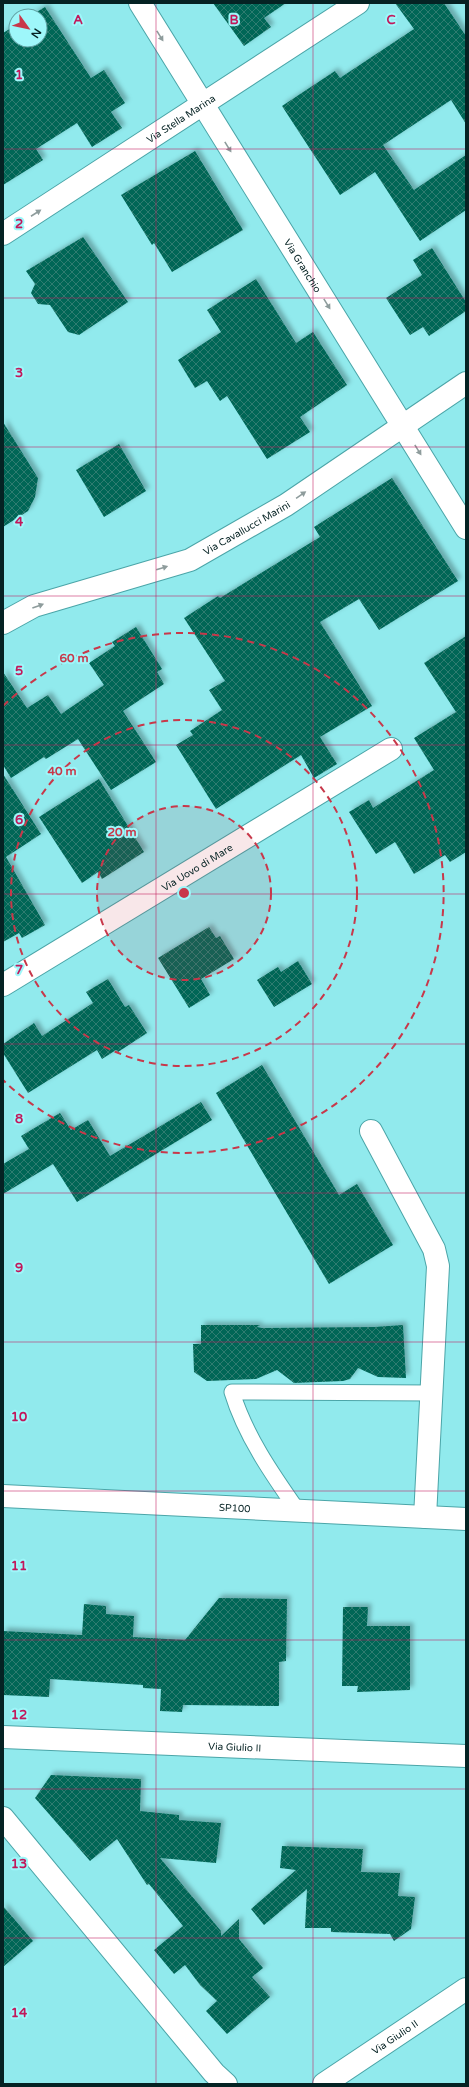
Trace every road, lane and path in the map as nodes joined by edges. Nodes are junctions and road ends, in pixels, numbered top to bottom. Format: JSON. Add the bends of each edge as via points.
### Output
{"nodes":[{"id":1,"x":140,"y":3,"type":"edge"},
{"id":2,"x":358,"y":3,"type":"edge"},
{"id":3,"x":202,"y":104,"type":"junction"},
{"id":4,"x":3,"y":234,"type":"edge"},
{"id":5,"x":466,"y":383,"type":"edge"},
{"id":6,"x":402,"y":425,"type":"junction"},
{"id":7,"x":466,"y":528,"type":"edge"},
{"id":8,"x":3,"y":624,"type":"edge"},
{"id":9,"x":391,"y":749,"type":"dead end"},
{"id":10,"x":3,"y":985,"type":"edge"},
{"id":11,"x":371,"y":1131,"type":"dead end"},
{"id":12,"x":431,"y":1393,"type":"junction"},
{"id":13,"x":3,"y":1496,"type":"edge"},
{"id":14,"x":298,"y":1511,"type":"junction"},
{"id":15,"x":425,"y":1517,"type":"junction"},
{"id":16,"x":466,"y":1519,"type":"edge"},
{"id":17,"x":3,"y":1737,"type":"edge"},
{"id":18,"x":466,"y":1756,"type":"edge"},
{"id":19,"x":3,"y":1818,"type":"edge"},
{"id":20,"x":466,"y":1989,"type":"edge"},
{"id":21,"x":226,"y":2084,"type":"edge"},
{"id":22,"x":324,"y":2084,"type":"edge"}],
"edges":[{"from":1,"to":3,"type":"street","name":"Via Granchio","one_way":true},
{"from":2,"to":3,"type":"street","name":"Via Stella Marina"},
{"from":4,"to":3,"type":"street","name":"Via Stella Marina","one_way":true},
{"from":3,"to":6,"type":"street","name":"Via Granchio","one_way":true},
{"from":5,"to":6,"type":"street","name":"Via Cavallucci Marini"},
{"from":6,"to":7,"type":"street","name":"Via Granchio","one_way":true},
{"from":8,"to":6,"type":"street","name":"Via Cavallucci Marini","one_way":true,"via":[[34,606],[190,560],[286,505]]},
{"from":9,"to":10,"type":"street","name":"Via Uovo di Mare"},
{"from":11,"to":12,"type":"street","via":[[434,1249],[438,1266]]},
{"from":12,"to":14,"type":"lane","via":[[232,1392],[237,1408],[269,1469]]},
{"from":12,"to":15,"type":"street"},
{"from":13,"to":14,"type":"street","name":"SP100","number":"SP100"},
{"from":14,"to":15,"type":"street","name":"SP100","number":"SP100"},
{"from":15,"to":16,"type":"street","name":"SP100","number":"SP100"},
{"from":17,"to":18,"type":"street","name":"Via Giulio II"},
{"from":19,"to":21,"type":"street","via":[[214,2073]]},
{"from":20,"to":22,"type":"street","name":"Via Giulio II"}]}
